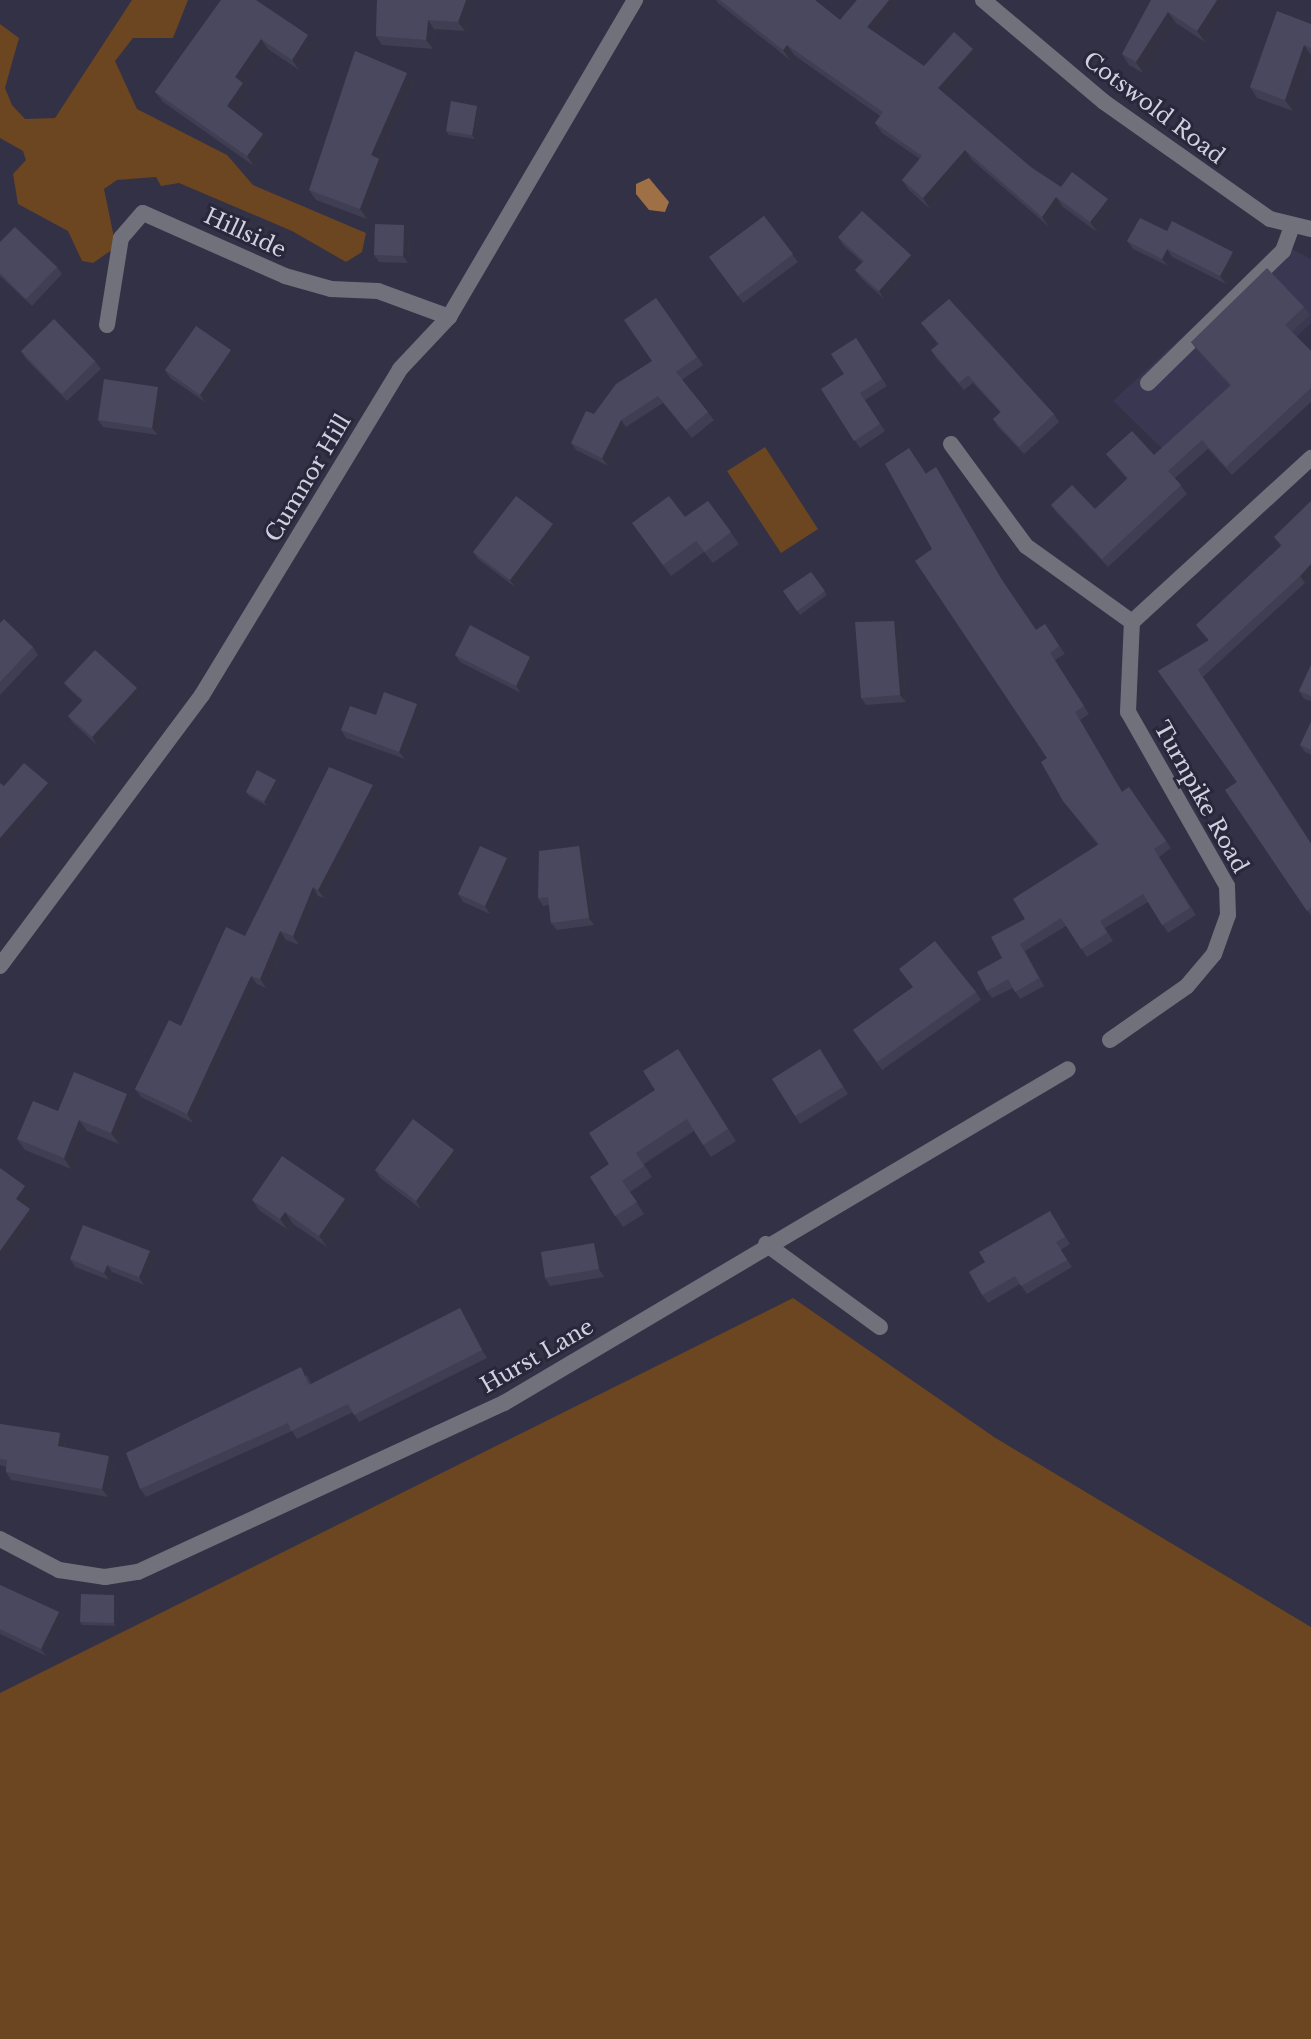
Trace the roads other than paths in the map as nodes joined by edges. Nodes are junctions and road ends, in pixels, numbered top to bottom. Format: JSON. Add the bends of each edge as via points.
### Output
{"nodes":[{"id":1,"x":635,"y":0,"type":"edge"},
{"id":2,"x":983,"y":0,"type":"edge"},
{"id":3,"x":1292,"y":226,"type":"junction"},
{"id":4,"x":1311,"y":229,"type":"edge"},
{"id":5,"x":449,"y":317,"type":"junction"},
{"id":6,"x":107,"y":325,"type":"dead end"},
{"id":7,"x":1148,"y":383,"type":"dead end"},
{"id":8,"x":951,"y":444,"type":"dead end"},
{"id":9,"x":1311,"y":458,"type":"edge"},
{"id":10,"x":1132,"y":622,"type":"junction"},
{"id":11,"x":0,"y":966,"type":"edge"},
{"id":12,"x":1110,"y":1040,"type":"dead end"},
{"id":13,"x":1068,"y":1069,"type":"dead end"},
{"id":14,"x":766,"y":1244,"type":"junction"},
{"id":15,"x":880,"y":1327,"type":"dead end"},
{"id":16,"x":0,"y":1539,"type":"edge"}],
"edges":[{"from":1,"to":5,"type":"street","name":"Cumnor Hill"},
{"from":2,"to":3,"type":"street","name":"Cotswold Road","via":[[1104,102],[1270,219]]},
{"from":3,"to":4,"type":"street","name":"Cotswold Road"},
{"from":3,"to":7,"type":"street","via":[[1283,251]]},
{"from":5,"to":6,"type":"street","name":"Hillside","via":[[378,291],[285,276],[143,213],[121,238]]},
{"from":5,"to":11,"type":"street","name":"Cumnor Hill","via":[[400,369],[202,695]]},
{"from":8,"to":10,"type":"street","via":[[1026,546]]},
{"from":9,"to":10,"type":"street"},
{"from":10,"to":12,"type":"street","name":"Turnpike Road","via":[[1128,712],[1227,886],[1228,915],[1214,954],[1187,986]]},
{"from":13,"to":14,"type":"street","name":"Hurst Lane"},
{"from":14,"to":15,"type":"street"},
{"from":14,"to":16,"type":"street","name":"Hurst Lane","via":[[504,1403],[138,1572],[105,1577],[59,1570]]}]}
